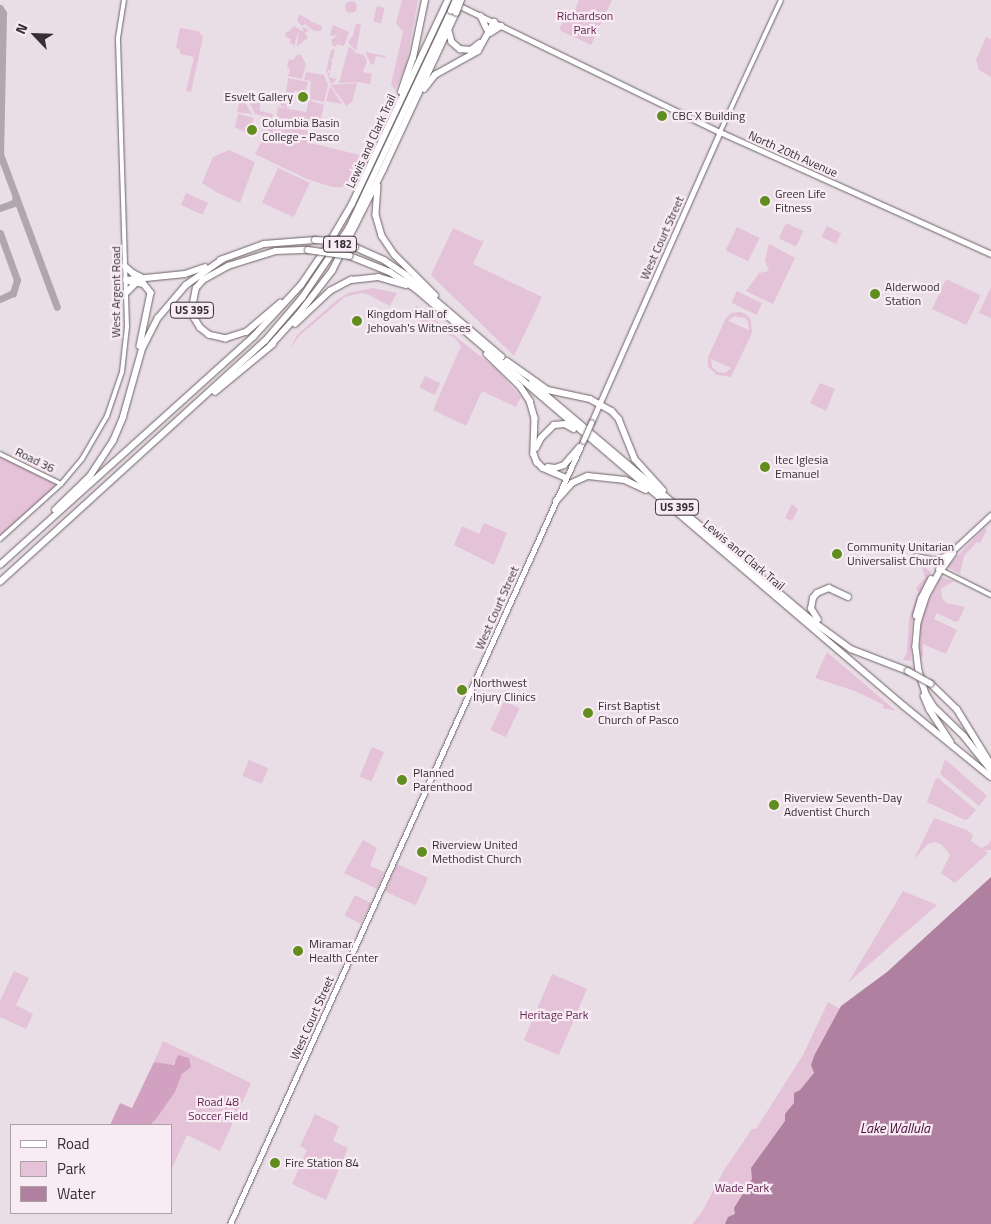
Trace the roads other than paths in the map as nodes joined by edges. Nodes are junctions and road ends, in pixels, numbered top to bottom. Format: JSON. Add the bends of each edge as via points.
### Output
{"nodes":[{"id":1,"x":124,"y":0,"type":"edge"},
{"id":2,"x":425,"y":0,"type":"edge"},
{"id":3,"x":448,"y":0,"type":"edge"},
{"id":4,"x":456,"y":0,"type":"edge"},
{"id":5,"x":461,"y":0,"type":"edge"},
{"id":6,"x":782,"y":0,"type":"edge"},
{"id":7,"x":453,"y":12,"type":"junction"},
{"id":8,"x":480,"y":16,"type":"junction"},
{"id":9,"x":492,"y":22,"type":"junction"},
{"id":10,"x":501,"y":26,"type":"junction"},
{"id":11,"x":487,"y":32,"type":"junction"},
{"id":12,"x":410,"y":113,"type":"junction"},
{"id":13,"x":720,"y":132,"type":"junction"},
{"id":14,"x":383,"y":170,"type":"junction"},
{"id":15,"x":364,"y":180,"type":"junction"},
{"id":16,"x":991,"y":254,"type":"edge"},
{"id":17,"x":223,"y":259,"type":"junction"},
{"id":18,"x":125,"y":266,"type":"junction"},
{"id":19,"x":143,"y":278,"type":"junction"},
{"id":20,"x":126,"y":280,"type":"junction"},
{"id":21,"x":136,"y":283,"type":"junction"},
{"id":22,"x":301,"y":285,"type":"junction"},
{"id":23,"x":416,"y":290,"type":"junction"},
{"id":24,"x":126,"y":293,"type":"junction"},
{"id":25,"x":470,"y":328,"type":"junction"},
{"id":26,"x":480,"y":344,"type":"junction"},
{"id":27,"x":270,"y":346,"type":"junction"},
{"id":28,"x":507,"y":361,"type":"junction"},
{"id":29,"x":135,"y":370,"type":"junction"},
{"id":30,"x":600,"y":403,"type":"junction"},
{"id":31,"x":166,"y":432,"type":"junction"},
{"id":32,"x":584,"y":433,"type":"junction"},
{"id":33,"x":579,"y":448,"type":"junction"},
{"id":34,"x":0,"y":454,"type":"edge"},
{"id":35,"x":566,"y":478,"type":"junction"},
{"id":36,"x":61,"y":484,"type":"junction"},
{"id":37,"x":556,"y":501,"type":"junction"},
{"id":38,"x":663,"y":501,"type":"junction"},
{"id":39,"x":673,"y":504,"type":"junction"},
{"id":40,"x":991,"y":515,"type":"edge"},
{"id":41,"x":0,"y":539,"type":"edge"},
{"id":42,"x":955,"y":550,"type":"junction"},
{"id":43,"x":948,"y":555,"type":"junction"},
{"id":44,"x":916,"y":556,"type":"dead end"},
{"id":45,"x":0,"y":563,"type":"edge"},
{"id":46,"x":939,"y":569,"type":"junction"},
{"id":47,"x":0,"y":582,"type":"edge"},
{"id":48,"x":991,"y":595,"type":"edge"},
{"id":49,"x":848,"y":597,"type":"dead end"},
{"id":50,"x":861,"y":654,"type":"junction"},
{"id":51,"x":969,"y":759,"type":"junction"},
{"id":52,"x":991,"y":764,"type":"edge"},
{"id":53,"x":991,"y":770,"type":"edge"},
{"id":54,"x":991,"y":777,"type":"edge"},
{"id":55,"x":230,"y":1224,"type":"edge"}],
"edges":[{"from":1,"to":18,"type":"main road","name":"West Argent Road","via":[[118,38]]},
{"from":2,"to":15,"type":"highway","via":[[409,71]]},
{"from":3,"to":8,"type":"main road","name":"North 20th Avenue"},
{"from":3,"to":15,"type":"highway","name":"Lewis and Clark Trail","number":"I 182"},
{"from":4,"to":7,"type":"highway","number":"I 182","bridge":true},
{"from":5,"to":7,"type":"highway","name":"Lewis and Clark Trail","number":"US 395","bridge":true},
{"from":6,"to":13,"type":"main road","name":"West Court Street"},
{"from":7,"to":11,"type":"highway","via":[[449,35],[458,48],[468,50],[476,47]]},
{"from":7,"to":12,"type":"highway","name":"Lewis and Clark Trail","number":"US 395"},
{"from":7,"to":31,"type":"highway","number":"I 182","via":[[358,211],[328,264],[275,331]]},
{"from":8,"to":9,"type":"main road","name":"North 20th Avenue"},
{"from":8,"to":11,"type":"highway"},
{"from":9,"to":10,"type":"main road","name":"North 20th Avenue"},
{"from":9,"to":11,"type":"highway"},
{"from":10,"to":11,"type":"highway"},
{"from":10,"to":13,"type":"main road","name":"North 20th Avenue"},
{"from":11,"to":12,"type":"highway","via":[[478,51],[435,75]]},
{"from":12,"to":14,"type":"highway","name":"Lewis and Clark Trail","number":"US 395"},
{"from":13,"to":16,"type":"main road","name":"North 20th Avenue"},
{"from":13,"to":30,"type":"main road","name":"West Court Street"},
{"from":14,"to":25,"type":"highway","number":"US 395","via":[[375,207],[384,241]]},
{"from":14,"to":27,"type":"highway","via":[[332,271]]},
{"from":15,"to":22,"type":"highway","name":"Lewis and Clark Trail","number":"I 182","via":[[329,244]]},
{"from":17,"to":19,"type":"highway","via":[[185,274]]},
{"from":17,"to":25,"type":"highway","bridge":true,"via":[[264,244],[334,241],[355,247],[399,270]]},
{"from":17,"to":29,"type":"highway","via":[[193,279],[163,311]]},
{"from":18,"to":19,"type":"highway","via":[[132,274]]},
{"from":18,"to":20,"type":"main road","name":"West Argent Road"},
{"from":19,"to":20,"type":"highway"},
{"from":20,"to":21,"type":"highway"},
{"from":20,"to":24,"type":"main road","name":"West Argent Road"},
{"from":21,"to":24,"type":"highway"},
{"from":21,"to":29,"type":"highway","via":[[148,287],[152,298]]},
{"from":22,"to":23,"type":"highway","number":"US 395","bridge":true,"via":[[248,332],[234,339],[209,335],[194,318],[192,308],[196,288],[210,274],[261,254],[308,250],[350,256],[390,272]]},
{"from":22,"to":45,"type":"highway","number":"I 182","via":[[253,337]]},
{"from":23,"to":26,"type":"highway","name":"Lewis and Clark Trail","number":"US 395"},
{"from":23,"to":27,"type":"highway","via":[[383,278],[364,277],[346,282],[325,294]]},
{"from":24,"to":36,"type":"main road","name":"West Argent Road","via":[[126,347],[113,401],[93,443]]},
{"from":25,"to":28,"type":"highway","name":"Lewis and Clark Trail","number":"US 395"},
{"from":26,"to":32,"type":"highway","name":"Lewis and Clark Trail","number":"US 395"},
{"from":26,"to":35,"type":"highway","via":[[530,401],[535,418],[534,454],[537,462]]},
{"from":27,"to":31,"type":"highway"},
{"from":28,"to":30,"type":"highway","via":[[548,390]]},
{"from":28,"to":39,"type":"highway","name":"Lewis and Clark Trail","number":"US 395"},
{"from":29,"to":45,"type":"highway","via":[[120,426],[99,464]]},
{"from":30,"to":33,"type":"main road","name":"West Court Street","bridge":true},
{"from":30,"to":39,"type":"highway","via":[[617,416],[634,459]]},
{"from":31,"to":47,"type":"highway","number":"I 182"},
{"from":32,"to":33,"type":"highway","via":[[557,424],[541,438],[536,452],[542,464],[555,468],[564,465]]},
{"from":32,"to":38,"type":"highway","name":"Lewis and Clark Trail","number":"US 395"},
{"from":33,"to":35,"type":"main road","name":"West Court Street"},
{"from":34,"to":36,"type":"main road","name":"Road 36"},
{"from":35,"to":37,"type":"main road","name":"West Court Street"},
{"from":36,"to":41,"type":"main road","name":"West Argent Road"},
{"from":37,"to":38,"type":"highway","via":[[574,481],[591,476],[629,481]]},
{"from":37,"to":55,"type":"main road","name":"West Court Street"},
{"from":38,"to":51,"type":"highway","name":"Lewis and Clark Trail","number":"US 395"},
{"from":39,"to":50,"type":"highway","name":"Lewis and Clark Trail","number":"US 395","via":[[814,622]]},
{"from":40,"to":42,"type":"main road"},
{"from":42,"to":43,"type":"main road"},
{"from":42,"to":46,"type":"main road"},
{"from":43,"to":44,"type":"main road","via":[[935,560]]},
{"from":43,"to":46,"type":"main road"},
{"from":46,"to":48,"type":"main road"},
{"from":46,"to":51,"type":"highway","via":[[921,599],[915,621],[914,660],[920,687],[930,710],[948,737]]},
{"from":46,"to":53,"type":"highway","via":[[918,622],[918,671],[934,706]]},
{"from":49,"to":50,"type":"highway","via":[[833,589],[822,590],[813,598],[811,608],[816,619]]},
{"from":50,"to":52,"type":"highway","name":"Lewis and Clark Trail","number":"US 395","bridge":true,"via":[[908,671],[931,684],[957,709]]},
{"from":51,"to":54,"type":"highway","name":"Lewis and Clark Trail","number":"US 395"}]}
